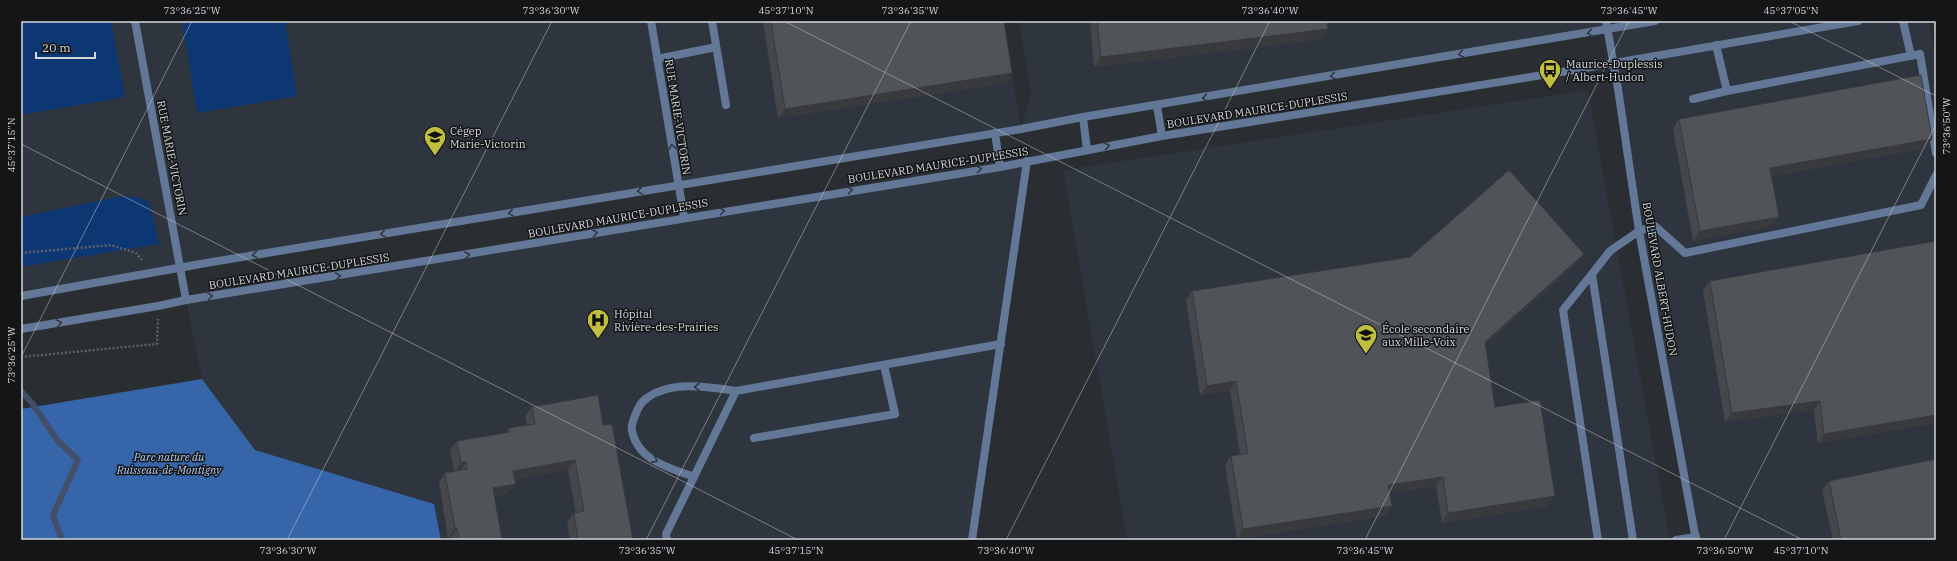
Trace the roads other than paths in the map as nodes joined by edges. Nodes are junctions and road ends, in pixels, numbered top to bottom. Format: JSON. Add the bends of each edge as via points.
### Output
{"nodes":[{"id":1,"x":135,"y":21,"type":"edge"},
{"id":2,"x":651,"y":21,"type":"edge"},
{"id":3,"x":712,"y":21,"type":"edge"},
{"id":4,"x":1606,"y":21,"type":"edge"},
{"id":5,"x":1655,"y":21,"type":"edge"},
{"id":6,"x":1858,"y":21,"type":"edge"},
{"id":7,"x":1903,"y":21,"type":"edge"},
{"id":8,"x":1608,"y":30,"type":"junction"},
{"id":9,"x":1716,"y":45,"type":"junction"},
{"id":10,"x":716,"y":47,"type":"junction"},
{"id":11,"x":1911,"y":56,"type":"junction"},
{"id":12,"x":657,"y":59,"type":"junction"},
{"id":13,"x":1613,"y":62,"type":"junction"},
{"id":14,"x":1728,"y":91,"type":"junction"},
{"id":15,"x":1693,"y":99,"type":"dead end"},
{"id":16,"x":726,"y":105,"type":"dead end"},
{"id":17,"x":1157,"y":106,"type":"junction"},
{"id":18,"x":1083,"y":117,"type":"junction"},
{"id":19,"x":995,"y":133,"type":"junction"},
{"id":20,"x":1162,"y":136,"type":"junction"},
{"id":21,"x":1087,"y":150,"type":"junction"},
{"id":22,"x":1936,"y":153,"type":"edge"},
{"id":23,"x":1027,"y":162,"type":"junction"},
{"id":24,"x":1000,"y":167,"type":"junction"},
{"id":25,"x":1936,"y":175,"type":"edge"},
{"id":26,"x":678,"y":185,"type":"junction"},
{"id":27,"x":684,"y":217,"type":"junction"},
{"id":28,"x":1639,"y":231,"type":"junction"},
{"id":29,"x":182,"y":269,"type":"junction"},
{"id":30,"x":1592,"y":274,"type":"junction"},
{"id":31,"x":21,"y":296,"type":"edge"},
{"id":32,"x":186,"y":300,"type":"junction"},
{"id":33,"x":21,"y":329,"type":"edge"},
{"id":34,"x":1000,"y":344,"type":"junction"},
{"id":35,"x":884,"y":365,"type":"junction"},
{"id":36,"x":736,"y":391,"type":"junction"},
{"id":37,"x":754,"y":438,"type":"dead end"},
{"id":38,"x":694,"y":477,"type":"junction"},
{"id":39,"x":1696,"y":538,"type":"edge"},
{"id":40,"x":667,"y":540,"type":"edge"},
{"id":41,"x":972,"y":540,"type":"edge"},
{"id":42,"x":1598,"y":540,"type":"edge"},
{"id":43,"x":1633,"y":540,"type":"edge"},
{"id":44,"x":1676,"y":540,"type":"edge"}],
"edges":[{"from":1,"to":29,"type":"street","name":"RUE MARIE-VICTORIN"},
{"from":2,"to":12,"type":"street","name":"RUE MARIE-VICTORIN"},
{"from":3,"to":10,"type":"street"},
{"from":4,"to":8,"type":"street","name":"BOULEVARD ALBERT-HUDON"},
{"from":5,"to":8,"type":"street","name":"BOULEVARD MAURICE-DUPLESSIS"},
{"from":6,"to":9,"type":"street","name":"BOULEVARD MAURICE-DUPLESSIS"},
{"from":7,"to":11,"type":"street"},
{"from":8,"to":13,"type":"street","name":"BOULEVARD ALBERT-HUDON"},
{"from":8,"to":17,"type":"street","name":"BOULEVARD MAURICE-DUPLESSIS","one_way":true},
{"from":9,"to":13,"type":"street","name":"BOULEVARD MAURICE-DUPLESSIS"},
{"from":9,"to":14,"type":"street"},
{"from":10,"to":12,"type":"street"},
{"from":10,"to":16,"type":"street"},
{"from":11,"to":14,"type":"street"},
{"from":11,"to":22,"type":"street","via":[[1920,54]]},
{"from":26,"to":12,"type":"street","name":"RUE MARIE-VICTORIN","one_way":true},
{"from":13,"to":20,"type":"street","name":"BOULEVARD MAURICE-DUPLESSIS"},
{"from":13,"to":28,"type":"street","name":"BOULEVARD ALBERT-HUDON"},
{"from":14,"to":15,"type":"street"},
{"from":17,"to":18,"type":"street","name":"BOULEVARD MAURICE-DUPLESSIS"},
{"from":17,"to":20,"type":"street"},
{"from":18,"to":19,"type":"street","name":"BOULEVARD MAURICE-DUPLESSIS"},
{"from":18,"to":21,"type":"street"},
{"from":19,"to":24,"type":"street"},
{"from":19,"to":26,"type":"street","name":"BOULEVARD MAURICE-DUPLESSIS"},
{"from":21,"to":20,"type":"street","name":"BOULEVARD MAURICE-DUPLESSIS","one_way":true},
{"from":21,"to":23,"type":"street","name":"BOULEVARD MAURICE-DUPLESSIS"},
{"from":23,"to":24,"type":"street","name":"BOULEVARD MAURICE-DUPLESSIS"},
{"from":23,"to":34,"type":"street"},
{"from":27,"to":24,"type":"street","name":"BOULEVARD MAURICE-DUPLESSIS","one_way":true},
{"from":25,"to":28,"type":"street","via":[[1921,204],[1685,253],[1654,226]]},
{"from":26,"to":27,"type":"street","name":"RUE MARIE-VICTORIN"},
{"from":26,"to":29,"type":"street","name":"BOULEVARD MAURICE-DUPLESSIS","one_way":true},
{"from":32,"to":27,"type":"street","name":"BOULEVARD MAURICE-DUPLESSIS","one_way":true},
{"from":28,"to":30,"type":"street","via":[[1610,251]]},
{"from":28,"to":39,"type":"street","name":"BOULEVARD ALBERT-HUDON"},
{"from":29,"to":31,"type":"street","name":"BOULEVARD MAURICE-DUPLESSIS"},
{"from":29,"to":32,"type":"street","name":"RUE MARIE-VICTORIN"},
{"from":30,"to":42,"type":"street","via":[[1563,310]]},
{"from":30,"to":43,"type":"street"},
{"from":33,"to":32,"type":"street","name":"BOULEVARD MAURICE-DUPLESSIS","one_way":true},
{"from":34,"to":35,"type":"street"},
{"from":34,"to":41,"type":"street"},
{"from":35,"to":36,"type":"street"},
{"from":35,"to":37,"type":"street","via":[[895,414]]},
{"from":36,"to":38,"type":"street"},
{"from":36,"to":38,"type":"street","one_way":true,"via":[[704,386],[666,388],[646,398],[636,410],[631,427],[637,444],[649,458]]},
{"from":38,"to":40,"type":"street","via":[[666,534]]},
{"from":39,"to":44,"type":"street"}]}
